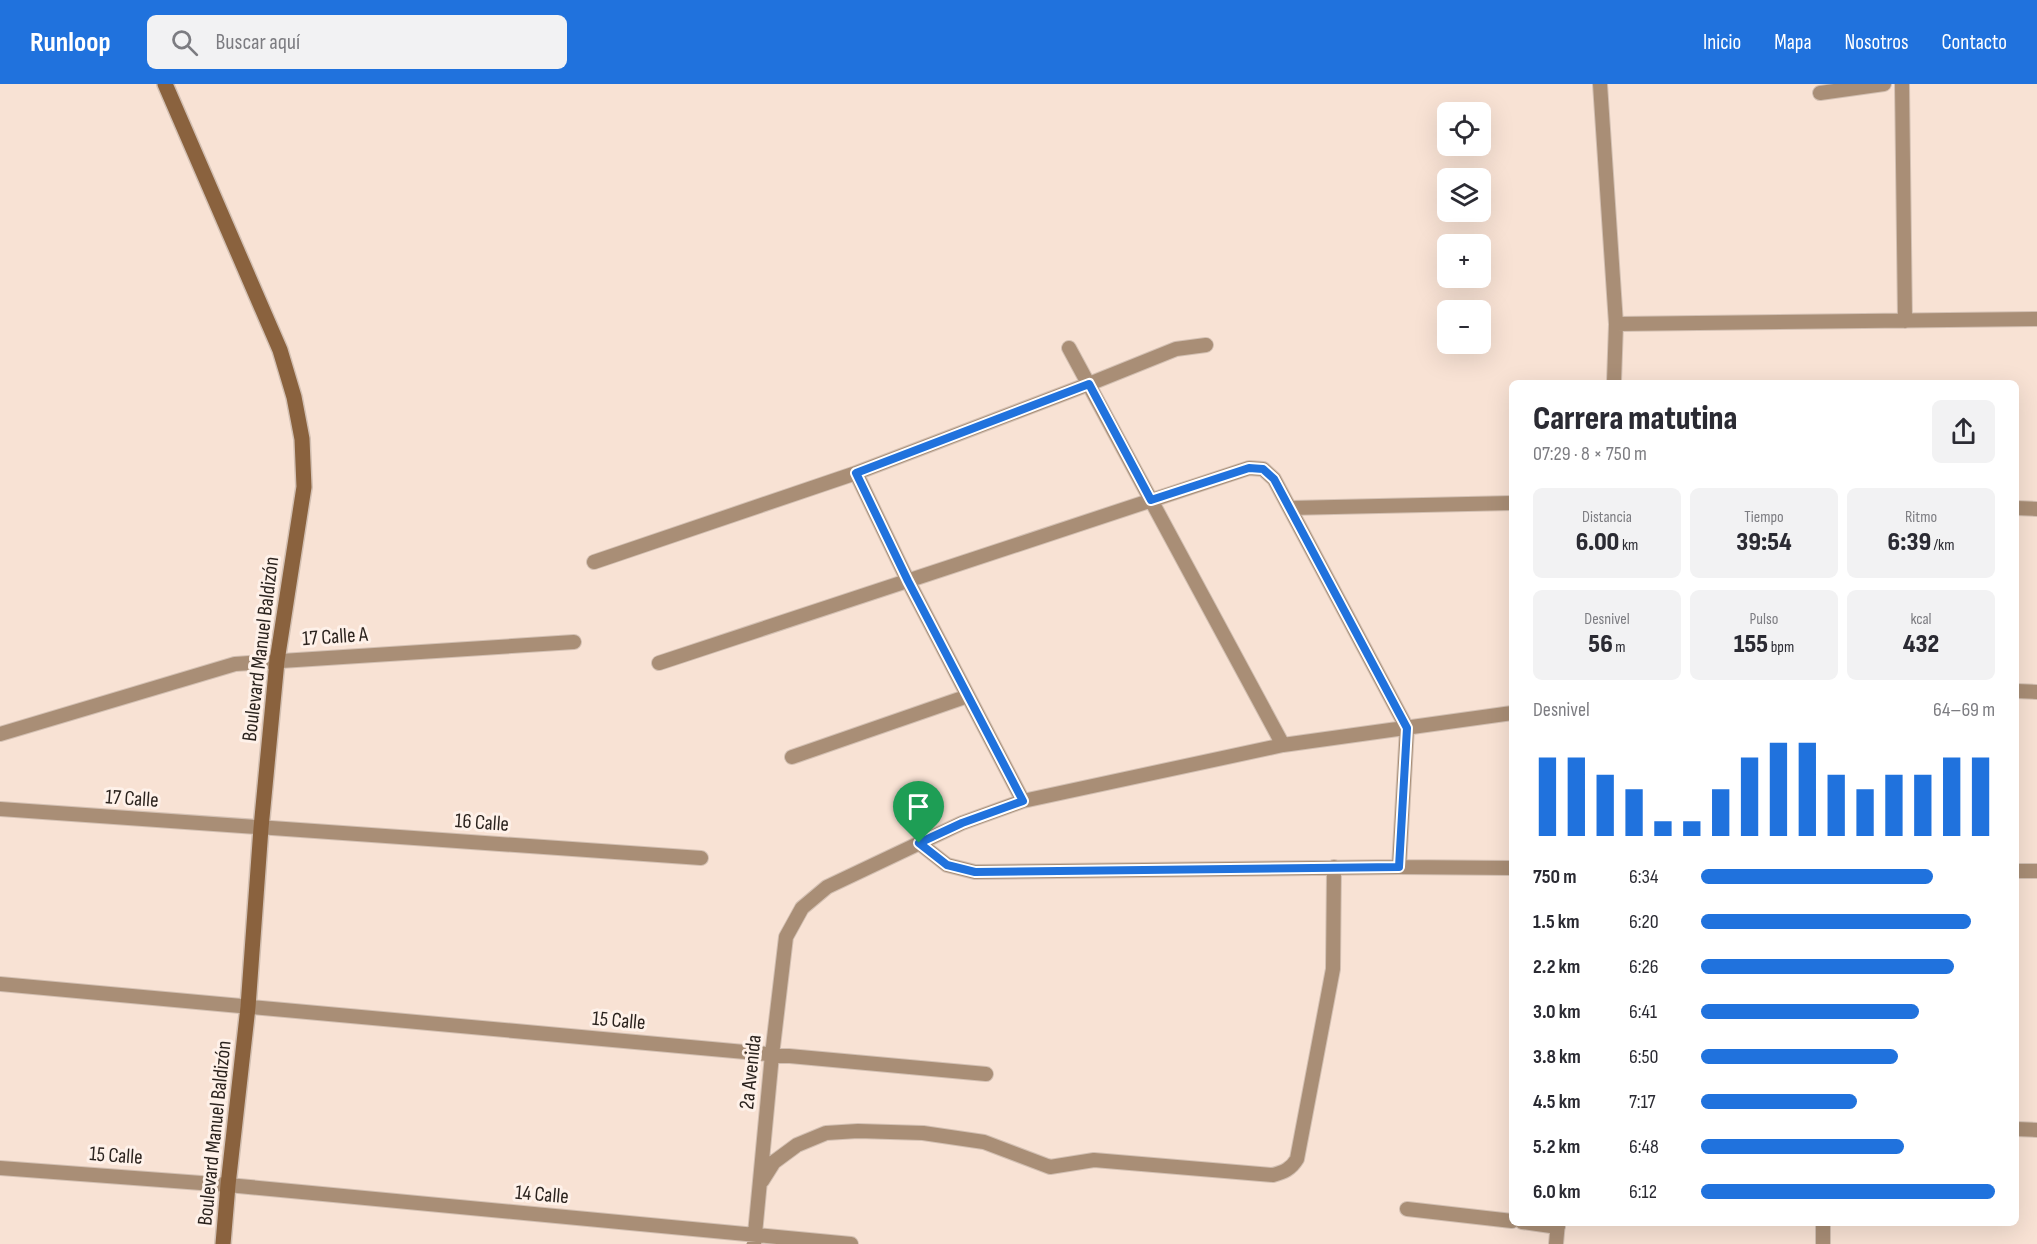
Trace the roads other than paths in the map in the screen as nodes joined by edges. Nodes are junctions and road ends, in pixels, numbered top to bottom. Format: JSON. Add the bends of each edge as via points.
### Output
{"nodes":[{"id":1,"x":165,"y":84,"type":"edge"},
{"id":2,"x":1600,"y":84,"type":"edge"},
{"id":3,"x":1884,"y":84,"type":"edge"},
{"id":4,"x":1902,"y":84,"type":"edge"},
{"id":5,"x":1820,"y":93,"type":"dead end"},
{"id":6,"x":2037,"y":319,"type":"edge"},
{"id":7,"x":1905,"y":321,"type":"junction"},
{"id":8,"x":1616,"y":324,"type":"junction"},
{"id":9,"x":1206,"y":345,"type":"dead end"},
{"id":10,"x":1069,"y":348,"type":"dead end"},
{"id":11,"x":1614,"y":380,"type":"edge"},
{"id":12,"x":1089,"y":384,"type":"junction"},
{"id":13,"x":856,"y":473,"type":"junction"},
{"id":14,"x":1151,"y":500,"type":"junction"},
{"id":15,"x":1509,"y":503,"type":"edge"},
{"id":16,"x":1290,"y":508,"type":"junction"},
{"id":17,"x":2019,"y":508,"type":"edge"},
{"id":18,"x":2037,"y":509,"type":"edge"},
{"id":19,"x":594,"y":562,"type":"dead end"},
{"id":20,"x":908,"y":581,"type":"junction"},
{"id":21,"x":574,"y":642,"type":"dead end"},
{"id":22,"x":277,"y":661,"type":"junction"},
{"id":23,"x":659,"y":663,"type":"dead end"},
{"id":24,"x":2019,"y":691,"type":"edge"},
{"id":25,"x":2037,"y":692,"type":"edge"},
{"id":26,"x":968,"y":696,"type":"junction"},
{"id":27,"x":1509,"y":713,"type":"edge"},
{"id":28,"x":1407,"y":728,"type":"junction"},
{"id":29,"x":0,"y":735,"type":"edge"},
{"id":30,"x":1282,"y":745,"type":"junction"},
{"id":31,"x":792,"y":757,"type":"dead end"},
{"id":32,"x":1023,"y":801,"type":"junction"},
{"id":33,"x":0,"y":809,"type":"edge"},
{"id":34,"x":261,"y":828,"type":"junction"},
{"id":35,"x":919,"y":843,"type":"junction"},
{"id":36,"x":701,"y":858,"type":"dead end"},
{"id":37,"x":1334,"y":867,"type":"junction"},
{"id":38,"x":1399,"y":867,"type":"junction"},
{"id":39,"x":1509,"y":868,"type":"edge"},
{"id":40,"x":2019,"y":871,"type":"edge"},
{"id":41,"x":2037,"y":871,"type":"edge"},
{"id":42,"x":0,"y":984,"type":"edge"},
{"id":43,"x":248,"y":1007,"type":"junction"},
{"id":44,"x":772,"y":1055,"type":"junction"},
{"id":45,"x":986,"y":1074,"type":"dead end"},
{"id":46,"x":2019,"y":1129,"type":"edge"},
{"id":47,"x":2037,"y":1130,"type":"edge"},
{"id":48,"x":0,"y":1167,"type":"edge"},
{"id":49,"x":228,"y":1185,"type":"junction"},
{"id":50,"x":759,"y":1185,"type":"junction"},
{"id":51,"x":1407,"y":1209,"type":"dead end"},
{"id":52,"x":1509,"y":1221,"type":"edge"},
{"id":53,"x":1558,"y":1226,"type":"edge"},
{"id":54,"x":1824,"y":1226,"type":"edge"},
{"id":55,"x":755,"y":1240,"type":"edge"},
{"id":56,"x":223,"y":1244,"type":"edge"},
{"id":57,"x":851,"y":1244,"type":"edge"},
{"id":58,"x":1556,"y":1244,"type":"edge"},
{"id":59,"x":1823,"y":1244,"type":"edge"}],
"edges":[{"from":1,"to":22,"type":"main road","name":"Boulevard Manuel Baldizón","via":[[280,350],[294,397],[302,439],[304,487]]},
{"from":2,"to":8,"type":"street"},
{"from":3,"to":5,"type":"street"},
{"from":4,"to":7,"type":"street"},
{"from":6,"to":7,"type":"street"},
{"from":7,"to":8,"type":"street"},
{"from":8,"to":11,"type":"street"},
{"from":9,"to":12,"type":"street","via":[[1176,349]]},
{"from":10,"to":12,"type":"street"},
{"from":12,"to":13,"type":"street"},
{"from":12,"to":14,"type":"street"},
{"from":13,"to":19,"type":"street"},
{"from":13,"to":20,"type":"street"},
{"from":14,"to":16,"type":"street","via":[[1249,468],[1263,469],[1274,479]]},
{"from":14,"to":20,"type":"street"},
{"from":14,"to":30,"type":"street"},
{"from":15,"to":16,"type":"street"},
{"from":16,"to":28,"type":"street"},
{"from":17,"to":18,"type":"street"},
{"from":20,"to":23,"type":"street"},
{"from":20,"to":26,"type":"street"},
{"from":21,"to":22,"type":"street","name":"17 Calle A"},
{"from":22,"to":29,"type":"street","name":"17 Calle A","via":[[235,664]]},
{"from":22,"to":34,"type":"main road","name":"Boulevard Manuel Baldizón"},
{"from":24,"to":25,"type":"street"},
{"from":26,"to":31,"type":"street"},
{"from":26,"to":32,"type":"street"},
{"from":27,"to":28,"type":"street"},
{"from":28,"to":30,"type":"street"},
{"from":28,"to":38,"type":"street"},
{"from":30,"to":32,"type":"street"},
{"from":32,"to":35,"type":"street"},
{"from":33,"to":34,"type":"street","name":"17 Calle"},
{"from":34,"to":36,"type":"street","name":"16 Calle"},
{"from":34,"to":43,"type":"main road","name":"Boulevard Manuel Baldizón"},
{"from":35,"to":37,"type":"street","via":[[947,865],[975,872]]},
{"from":35,"to":44,"type":"street","name":"2a Avenida","via":[[827,887],[802,908],[786,937]]},
{"from":37,"to":38,"type":"street"},
{"from":37,"to":50,"type":"street","via":[[1333,969],[1297,1159],[1283,1172],[1273,1175],[1094,1160],[1050,1167],[984,1142],[923,1133],[858,1131],[826,1133],[797,1145],[774,1162]]},
{"from":38,"to":39,"type":"street"},
{"from":40,"to":41,"type":"street"},
{"from":42,"to":43,"type":"street"},
{"from":43,"to":44,"type":"street","name":"15 Calle"},
{"from":43,"to":49,"type":"main road","name":"Boulevard Manuel Baldizón"},
{"from":44,"to":45,"type":"street","name":"15 Calle"},
{"from":44,"to":50,"type":"street","name":"2a Avenida"},
{"from":46,"to":47,"type":"street"},
{"from":48,"to":49,"type":"street","name":"15 Calle"},
{"from":49,"to":55,"type":"street","name":"14 Calle"},
{"from":49,"to":56,"type":"main road","name":"Boulevard Manuel Baldizón"},
{"from":50,"to":55,"type":"street","name":"2a Avenida"},
{"from":51,"to":52,"type":"street"},
{"from":53,"to":58,"type":"street"},
{"from":54,"to":59,"type":"street"},
{"from":55,"to":57,"type":"street","name":"14 Calle"}]}
